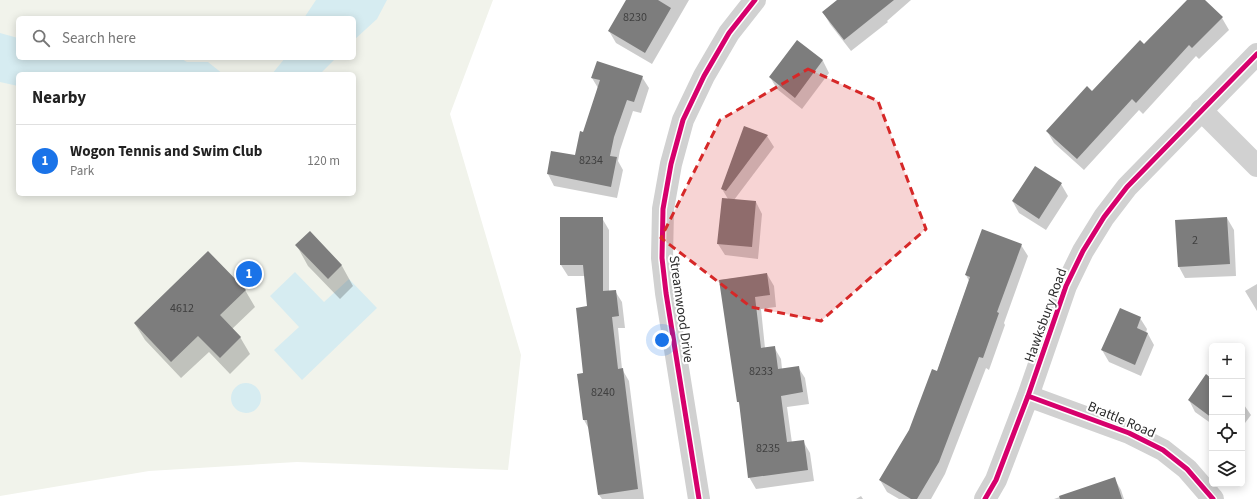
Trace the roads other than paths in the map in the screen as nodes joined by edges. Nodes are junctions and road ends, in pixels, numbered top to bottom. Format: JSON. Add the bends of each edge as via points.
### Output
{"nodes":[{"id":1,"x":755,"y":0,"type":"edge"},
{"id":2,"x":1257,"y":54,"type":"edge"},
{"id":3,"x":1201,"y":110,"type":"junction"},
{"id":4,"x":1257,"y":166,"type":"edge"},
{"id":5,"x":1028,"y":396,"type":"junction"},
{"id":6,"x":699,"y":499,"type":"edge"},
{"id":7,"x":985,"y":499,"type":"edge"},
{"id":8,"x":1213,"y":499,"type":"edge"}],
"edges":[{"from":1,"to":6,"type":"street","name":"Streamwood Drive","via":[[728,33],[704,76],[684,120],[671,164],[663,209],[662,258]]},
{"from":2,"to":3,"type":"street","name":"Hawksbury Road"},
{"from":3,"to":4,"type":"street"},
{"from":3,"to":5,"type":"street","name":"Hawksbury Road","via":[[1127,187],[1083,251],[1066,286]]},
{"from":5,"to":7,"type":"street","name":"Hawksbury Road","via":[[996,480]]},
{"from":5,"to":8,"type":"street","name":"Brattle Road","via":[[1129,433],[1163,450],[1187,469]]}]}
